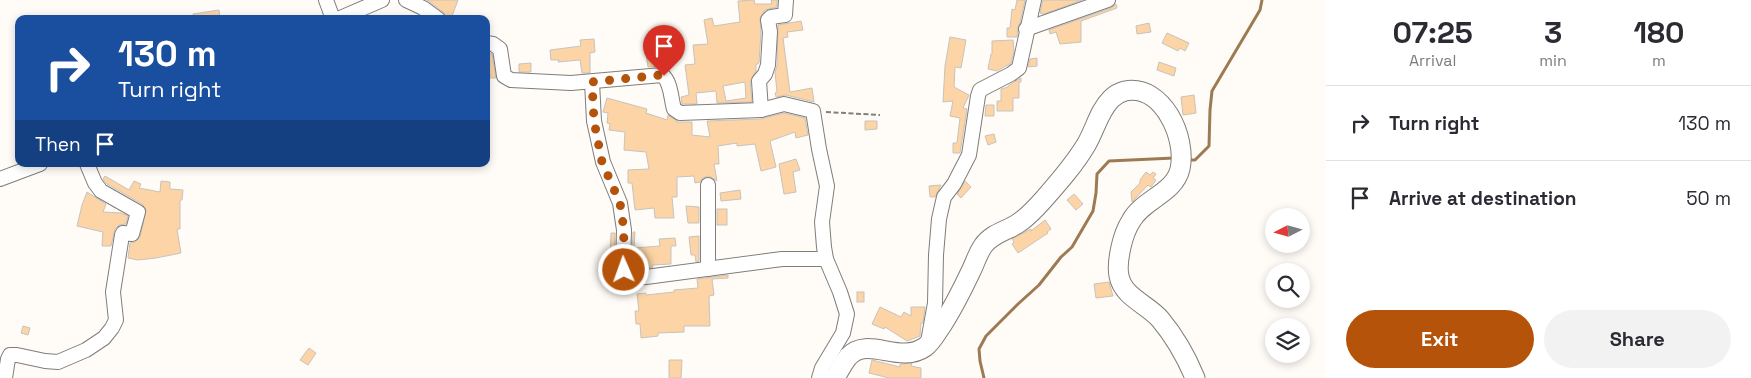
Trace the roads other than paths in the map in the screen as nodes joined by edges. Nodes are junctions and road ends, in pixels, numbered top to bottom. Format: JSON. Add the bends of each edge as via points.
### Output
{"nodes":[{"id":1,"x":326,"y":0,"type":"edge"},
{"id":2,"x":382,"y":0,"type":"edge"},
{"id":3,"x":406,"y":0,"type":"edge"},
{"id":4,"x":786,"y":0,"type":"edge"},
{"id":5,"x":1034,"y":0,"type":"edge"},
{"id":6,"x":1108,"y":0,"type":"edge"},
{"id":7,"x":363,"y":3,"type":"edge"},
{"id":8,"x":332,"y":15,"type":"edge"},
{"id":9,"x":344,"y":15,"type":"edge"},
{"id":10,"x":432,"y":15,"type":"edge"},
{"id":11,"x":1026,"y":29,"type":"junction"},
{"id":12,"x":490,"y":44,"type":"edge"},
{"id":13,"x":592,"y":82,"type":"junction"},
{"id":14,"x":761,"y":110,"type":"junction"},
{"id":15,"x":32,"y":167,"type":"edge"},
{"id":16,"x":88,"y":167,"type":"edge"},
{"id":17,"x":0,"y":179,"type":"edge"},
{"id":18,"x":708,"y":185,"type":"dead end"},
{"id":19,"x":826,"y":259,"type":"junction"},
{"id":20,"x":708,"y":269,"type":"junction"},
{"id":21,"x":927,"y":346,"type":"junction"},
{"id":22,"x":5,"y":378,"type":"edge"},
{"id":23,"x":820,"y":378,"type":"edge"},
{"id":24,"x":835,"y":378,"type":"edge"},
{"id":25,"x":1195,"y":378,"type":"edge"}],
"edges":[{"from":1,"to":8,"type":"street"},
{"from":2,"to":7,"type":"street"},
{"from":3,"to":10,"type":"street"},
{"from":4,"to":14,"type":"street","via":[[785,15],[768,20],[768,65],[759,82]]},
{"from":5,"to":11,"type":"street"},
{"from":6,"to":11,"type":"street"},
{"from":7,"to":9,"type":"street"},
{"from":11,"to":21,"type":"street","via":[[1019,68],[983,87],[979,93],[969,155],[944,197],[939,219],[935,303]]},
{"from":12,"to":13,"type":"street","via":[[500,49],[504,75],[508,79]]},
{"from":13,"to":14,"type":"street","via":[[662,75],[678,112]]},
{"from":13,"to":20,"type":"street","via":[[594,121],[602,162],[620,203],[624,230],[623,266],[627,274],[633,278]]},
{"from":14,"to":19,"type":"street","via":[[784,104],[813,111],[827,186],[822,222]]},
{"from":15,"to":17,"type":"street"},
{"from":16,"to":22,"type":"street","via":[[102,192],[138,212],[132,234],[122,235],[113,292],[116,320],[98,343],[61,361],[45,362],[10,355]]},
{"from":18,"to":20,"type":"street"},
{"from":19,"to":20,"type":"street","via":[[782,259]]},
{"from":19,"to":23,"type":"street","via":[[847,319]]},
{"from":21,"to":24,"type":"main road","via":[[898,354],[863,348],[849,356]]},
{"from":21,"to":25,"type":"main road","via":[[954,306],[986,242],[1032,213],[1081,153],[1112,98],[1128,91],[1144,91],[1160,102],[1176,132],[1180,168],[1170,187],[1152,198],[1131,220],[1120,252],[1119,275],[1130,295],[1159,318],[1176,339]]}]}
